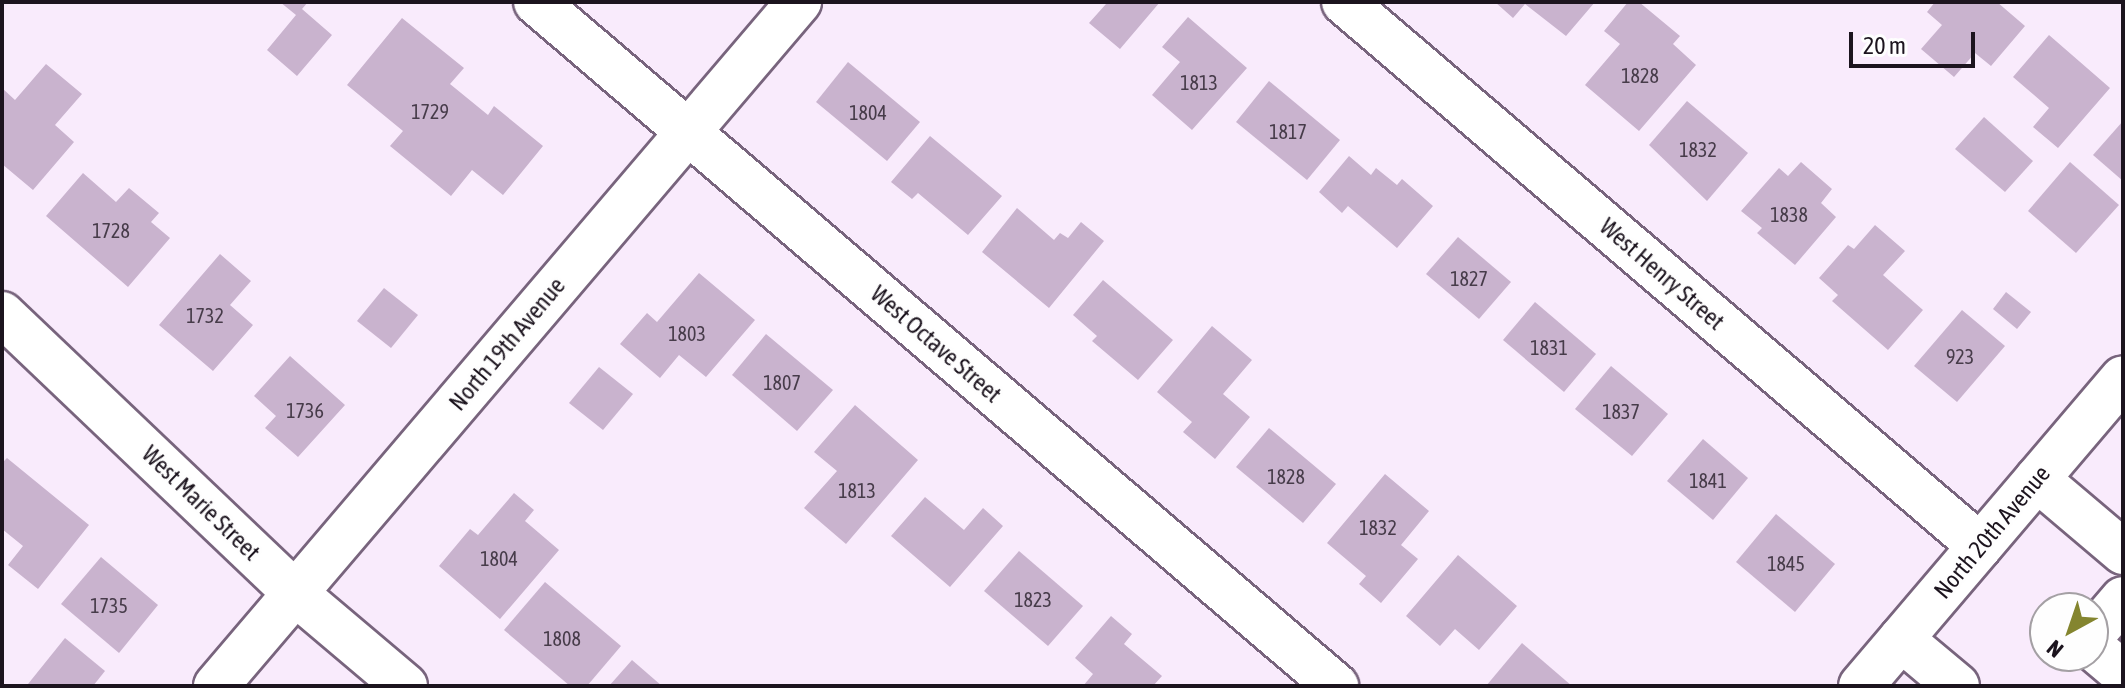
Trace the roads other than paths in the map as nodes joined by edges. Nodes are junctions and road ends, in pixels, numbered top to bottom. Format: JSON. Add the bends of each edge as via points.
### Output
{"nodes":[{"id":1,"x":536,"y":2,"type":"edge"},
{"id":2,"x":799,"y":2,"type":"edge"},
{"id":3,"x":1344,"y":2,"type":"edge"},
{"id":4,"x":688,"y":132,"type":"junction"},
{"id":5,"x":2,"y":314,"type":"edge"},
{"id":6,"x":2123,"y":378,"type":"edge"},
{"id":7,"x":2037,"y":479,"type":"junction"},
{"id":8,"x":1980,"y":546,"type":"junction"},
{"id":9,"x":2123,"y":552,"type":"edge"},
{"id":10,"x":295,"y":593,"type":"junction"},
{"id":11,"x":2123,"y":599,"type":"edge"},
{"id":12,"x":2109,"y":615,"type":"edge"},
{"id":13,"x":1901,"y":639,"type":"junction"},
{"id":14,"x":216,"y":686,"type":"edge"},
{"id":15,"x":405,"y":686,"type":"edge"},
{"id":16,"x":1336,"y":686,"type":"edge"},
{"id":17,"x":1861,"y":686,"type":"edge"},
{"id":18,"x":1957,"y":686,"type":"edge"}],
"edges":[{"from":1,"to":4,"type":"street","name":"West Octave Street"},
{"from":2,"to":4,"type":"street","name":"North 19th Avenue"},
{"from":3,"to":8,"type":"street","name":"West Henry Street"},
{"from":4,"to":10,"type":"street","name":"North 19th Avenue"},
{"from":4,"to":16,"type":"street","name":"West Octave Street"},
{"from":5,"to":10,"type":"street","name":"West Marie Street"},
{"from":6,"to":7,"type":"street","name":"North 20th Avenue"},
{"from":7,"to":8,"type":"street","name":"North 20th Avenue"},
{"from":7,"to":9,"type":"street"},
{"from":8,"to":13,"type":"street","name":"North 20th Avenue"},
{"from":10,"to":14,"type":"street","name":"North 19th Avenue"},
{"from":10,"to":15,"type":"street","name":"West Marie Street"},
{"from":11,"to":12,"type":"street"},
{"from":13,"to":17,"type":"street","name":"North 20th Avenue"},
{"from":13,"to":18,"type":"street"}]}
